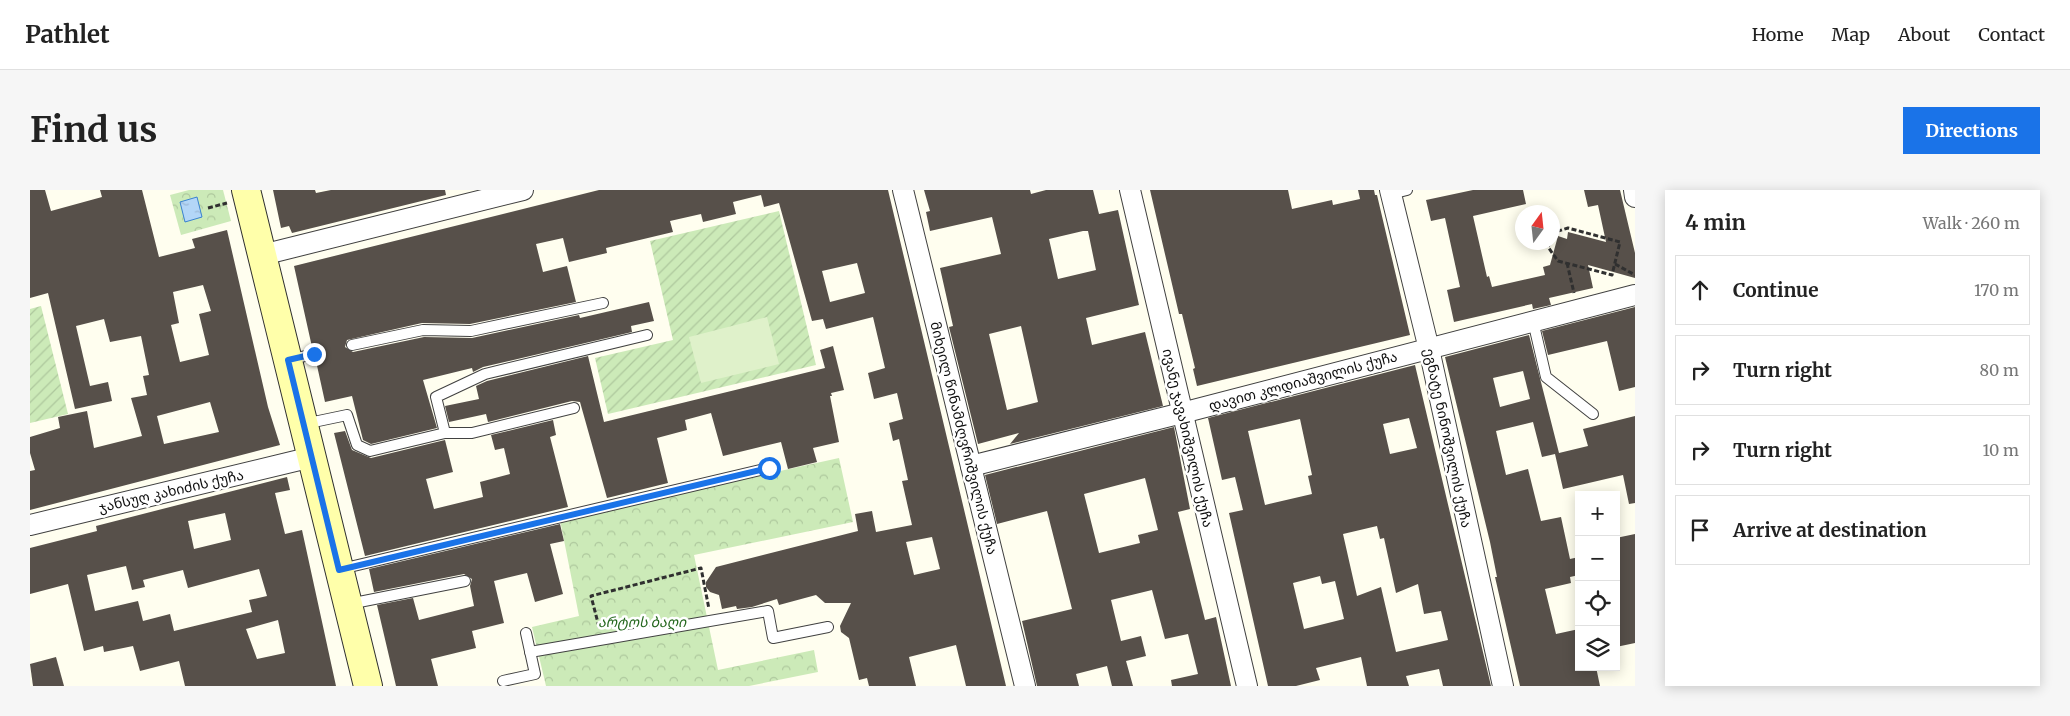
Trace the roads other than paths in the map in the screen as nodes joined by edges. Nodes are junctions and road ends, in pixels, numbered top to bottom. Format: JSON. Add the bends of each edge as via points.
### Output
{"nodes":[{"id":1,"x":522,"y":190,"type":"edge"},
{"id":2,"x":903,"y":190,"type":"edge"},
{"id":3,"x":1130,"y":190,"type":"edge"},
{"id":4,"x":1634,"y":190,"type":"edge"},
{"id":5,"x":1396,"y":191,"type":"edge"},
{"id":6,"x":236,"y":196,"type":"edge"},
{"id":7,"x":1635,"y":196,"type":"edge"},
{"id":8,"x":262,"y":255,"type":"junction"},
{"id":9,"x":1635,"y":295,"type":"edge"},
{"id":10,"x":603,"y":303,"type":"dead end"},
{"id":11,"x":1533,"y":321,"type":"junction"},
{"id":12,"x":647,"y":335,"type":"dead end"},
{"id":13,"x":352,"y":345,"type":"dead end"},
{"id":14,"x":1429,"y":349,"type":"junction"},
{"id":15,"x":314,"y":354,"type":"dead end"},
{"id":16,"x":288,"y":360,"type":"junction"},
{"id":17,"x":574,"y":408,"type":"dead end"},
{"id":18,"x":1182,"y":413,"type":"junction"},
{"id":19,"x":1593,"y":414,"type":"dead end"},
{"id":20,"x":304,"y":424,"type":"junction"},
{"id":21,"x":445,"y":433,"type":"junction"},
{"id":22,"x":312,"y":457,"type":"junction"},
{"id":23,"x":971,"y":466,"type":"junction"},
{"id":24,"x":769,"y":468,"type":"dead end"},
{"id":25,"x":30,"y":525,"type":"edge"},
{"id":26,"x":339,"y":570,"type":"junction"},
{"id":27,"x":466,"y":581,"type":"dead end"},
{"id":28,"x":348,"y":604,"type":"junction"},
{"id":29,"x":828,"y":628,"type":"dead end"},
{"id":30,"x":526,"y":633,"type":"dead end"},
{"id":31,"x":530,"y":652,"type":"junction"},
{"id":32,"x":504,"y":681,"type":"dead end"},
{"id":33,"x":368,"y":686,"type":"edge"},
{"id":34,"x":1025,"y":686,"type":"edge"},
{"id":35,"x":1247,"y":686,"type":"edge"},
{"id":36,"x":1503,"y":686,"type":"edge"}],
"edges":[{"from":1,"to":8,"type":"street"},
{"from":2,"to":23,"type":"street","name":"მიხეილ წინამძღვრიშვილის ქუჩა"},
{"from":3,"to":18,"type":"street","name":"ივანე ჯავახიშვილის ქუჩა"},
{"from":4,"to":7,"type":"street"},
{"from":5,"to":14,"type":"street","name":"ეგნატე ნინოშვილის ქუჩა"},
{"from":6,"to":8,"type":"main road"},
{"from":8,"to":16,"type":"main road"},
{"from":9,"to":11,"type":"street","name":"დავით კლდიაშვილის ქუჩა"},
{"from":10,"to":13,"type":"lane","via":[[471,331],[422,330]]},
{"from":11,"to":14,"type":"street","name":"დავით კლდიაშვილის ქუჩა"},
{"from":11,"to":19,"type":"lane","via":[[1546,377]]},
{"from":12,"to":21,"type":"lane","via":[[485,374],[436,397]]},
{"from":14,"to":18,"type":"street","name":"დავით კლდიაშვილის ქუჩა"},
{"from":14,"to":36,"type":"street","name":"ეგნატე ნინოშვილის ქუჩა"},
{"from":15,"to":16,"type":"lane"},
{"from":16,"to":20,"type":"main road"},
{"from":17,"to":21,"type":"lane","via":[[472,434]]},
{"from":18,"to":23,"type":"street","name":"დავით კლდიაშვილის ქუჩა"},
{"from":18,"to":35,"type":"street","name":"ივანე ჯავახიშვილის ქუჩა"},
{"from":20,"to":21,"type":"lane","via":[[347,415],[357,445],[370,451]]},
{"from":20,"to":22,"type":"main road"},
{"from":22,"to":25,"type":"street","name":"ჯანსუღ კახიძის ქუჩა"},
{"from":22,"to":26,"type":"main road"},
{"from":23,"to":34,"type":"street","name":"მიხეილ წინამძღვრიშვილის ქუჩა"},
{"from":24,"to":26,"type":"lane"},
{"from":26,"to":28,"type":"main road"},
{"from":27,"to":28,"type":"lane"},
{"from":28,"to":33,"type":"main road"},
{"from":29,"to":31,"type":"lane","via":[[773,638],[768,611]]},
{"from":30,"to":31,"type":"lane"},
{"from":31,"to":32,"type":"lane","via":[[535,674]]}]}
